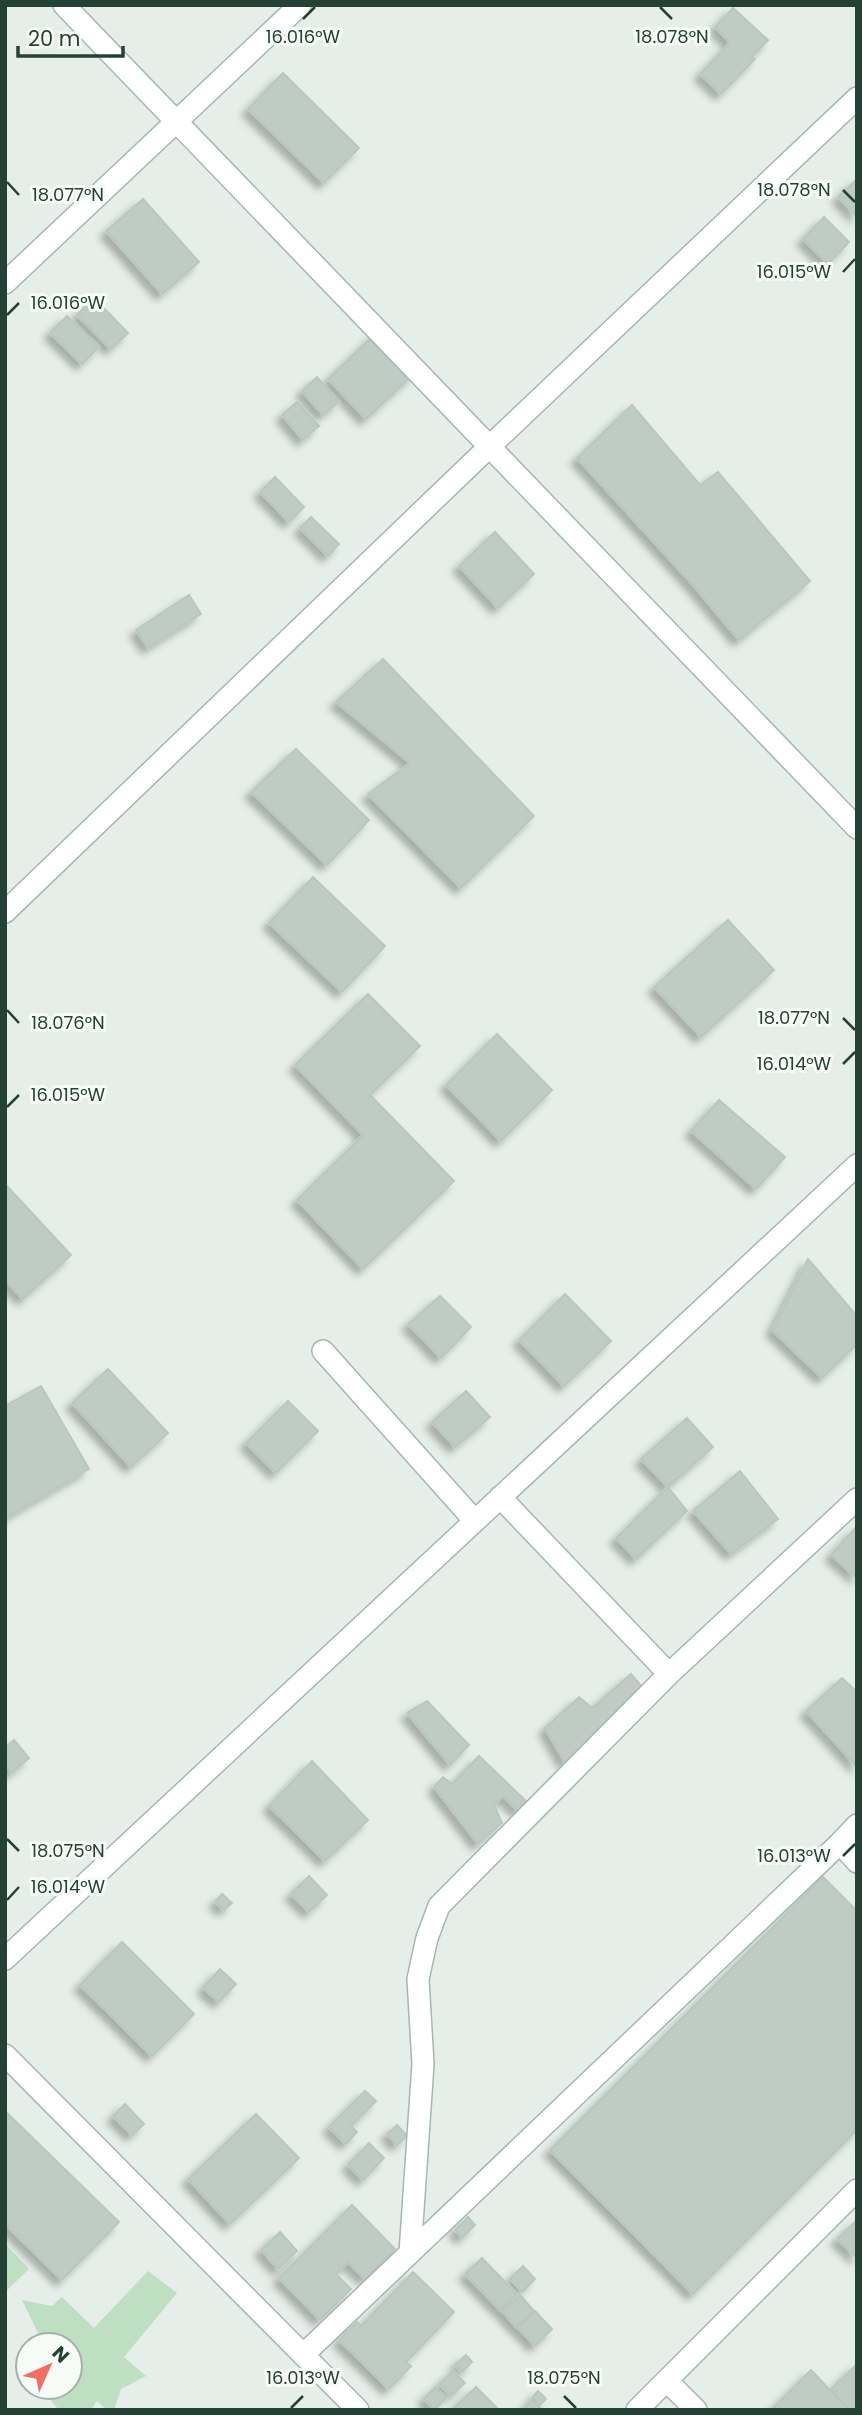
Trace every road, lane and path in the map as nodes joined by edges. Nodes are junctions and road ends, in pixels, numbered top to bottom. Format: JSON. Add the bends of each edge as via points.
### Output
{"nodes":[{"id":1,"x":64,"y":5,"type":"edge"},
{"id":2,"x":300,"y":5,"type":"edge"},
{"id":3,"x":857,"y":98,"type":"edge"},
{"id":4,"x":176,"y":121,"type":"junction"},
{"id":5,"x":5,"y":283,"type":"edge"},
{"id":6,"x":489,"y":447,"type":"junction"},
{"id":7,"x":857,"y":828,"type":"edge"},
{"id":8,"x":5,"y":912,"type":"edge"},
{"id":9,"x":857,"y":1165,"type":"edge"},
{"id":10,"x":323,"y":1350,"type":"dead end"},
{"id":11,"x":500,"y":1497,"type":"junction"},
{"id":12,"x":857,"y":1499,"type":"edge"},
{"id":13,"x":475,"y":1521,"type":"junction"},
{"id":14,"x":669,"y":1674,"type":"junction"},
{"id":15,"x":857,"y":1825,"type":"edge"},
{"id":16,"x":840,"y":1843,"type":"junction"},
{"id":17,"x":857,"y":1862,"type":"edge"},
{"id":18,"x":5,"y":1959,"type":"edge"},
{"id":19,"x":5,"y":2055,"type":"edge"},
{"id":20,"x":857,"y":2190,"type":"edge"},
{"id":21,"x":410,"y":2253,"type":"junction"},
{"id":22,"x":303,"y":2355,"type":"junction"},
{"id":23,"x":667,"y":2381,"type":"junction"},
{"id":24,"x":358,"y":2410,"type":"edge"},
{"id":25,"x":638,"y":2410,"type":"edge"},
{"id":26,"x":696,"y":2410,"type":"edge"}],
"edges":[{"from":1,"to":4,"type":"street"},
{"from":2,"to":4,"type":"street"},
{"from":3,"to":6,"type":"street"},
{"from":4,"to":5,"type":"street"},
{"from":4,"to":6,"type":"street"},
{"from":6,"to":7,"type":"street"},
{"from":6,"to":8,"type":"street"},
{"from":9,"to":11,"type":"street"},
{"from":10,"to":13,"type":"street"},
{"from":11,"to":13,"type":"street"},
{"from":11,"to":14,"type":"street"},
{"from":12,"to":14,"type":"street"},
{"from":13,"to":18,"type":"street"},
{"from":14,"to":21,"type":"street","via":[[439,1906],[418,1979],[424,2064]]},
{"from":15,"to":16,"type":"street"},
{"from":16,"to":17,"type":"street"},
{"from":16,"to":21,"type":"street"},
{"from":19,"to":22,"type":"street"},
{"from":20,"to":23,"type":"street"},
{"from":21,"to":22,"type":"street"},
{"from":22,"to":24,"type":"street"},
{"from":23,"to":25,"type":"street"},
{"from":23,"to":26,"type":"street"}]}
